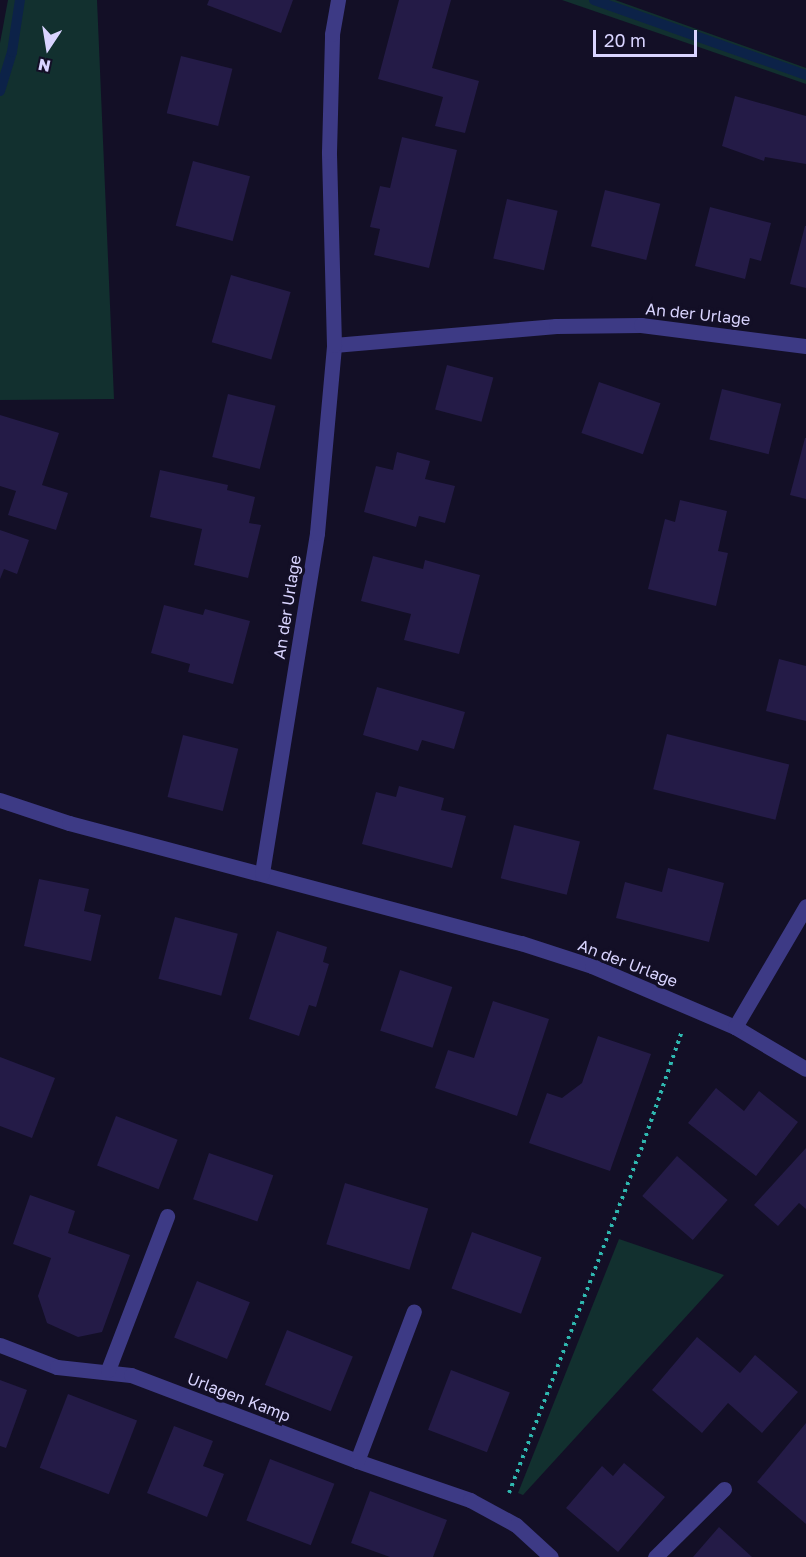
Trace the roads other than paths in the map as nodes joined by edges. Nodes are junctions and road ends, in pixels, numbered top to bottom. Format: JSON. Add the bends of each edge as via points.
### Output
{"nodes":[{"id":1,"x":338,"y":0,"type":"edge"},
{"id":2,"x":334,"y":345,"type":"junction"},
{"id":3,"x":806,"y":346,"type":"edge"},
{"id":4,"x":0,"y":800,"type":"edge"},
{"id":5,"x":262,"y":873,"type":"junction"},
{"id":6,"x":806,"y":906,"type":"edge"},
{"id":7,"x":735,"y":1027,"type":"junction"},
{"id":8,"x":806,"y":1069,"type":"edge"},
{"id":9,"x":167,"y":1216,"type":"dead end"},
{"id":10,"x":414,"y":1311,"type":"dead end"},
{"id":11,"x":0,"y":1345,"type":"edge"},
{"id":12,"x":108,"y":1370,"type":"junction"},
{"id":13,"x":357,"y":1461,"type":"junction"},
{"id":14,"x":724,"y":1489,"type":"dead end"},
{"id":15,"x":551,"y":1557,"type":"edge"},
{"id":16,"x":655,"y":1557,"type":"edge"}],
"edges":[{"from":1,"to":2,"type":"street","name":"An der Urlage","via":[[332,34],[329,152]]},
{"from":2,"to":3,"type":"street","name":"An der Urlage","via":[[556,326],[641,325]]},
{"from":2,"to":5,"type":"street","name":"An der Urlage","via":[[317,533]]},
{"from":4,"to":5,"type":"street","name":"An der Urlage","via":[[69,823]]},
{"from":5,"to":7,"type":"street","name":"An der Urlage","via":[[592,966]]},
{"from":6,"to":7,"type":"street"},
{"from":7,"to":8,"type":"street","name":"An der Urlage"},
{"from":9,"to":12,"type":"street"},
{"from":10,"to":13,"type":"street"},
{"from":11,"to":12,"type":"street","name":"Urlagen Kamp","via":[[57,1367],[84,1372]]},
{"from":12,"to":13,"type":"street","name":"Urlagen Kamp","via":[[131,1375]]},
{"from":13,"to":15,"type":"street","name":"Urlagen Kamp","via":[[470,1500],[500,1515]]},
{"from":14,"to":16,"type":"street"}]}
